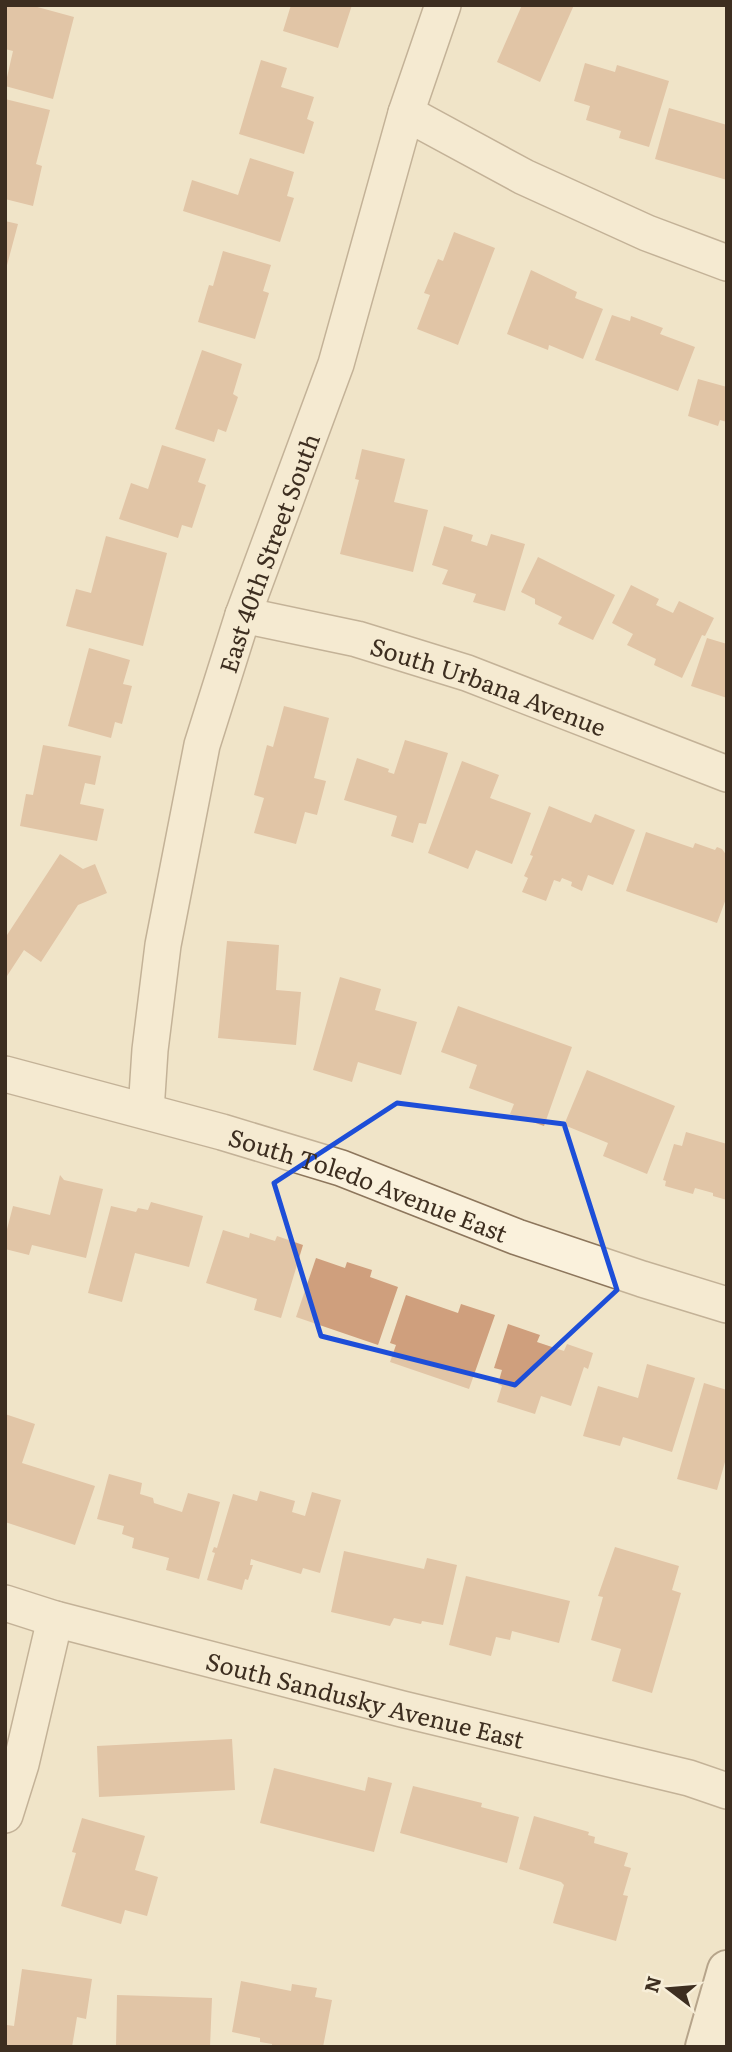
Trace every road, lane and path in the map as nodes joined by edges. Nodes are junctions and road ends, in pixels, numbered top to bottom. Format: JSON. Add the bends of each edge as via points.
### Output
{"nodes":[{"id":1,"x":443,"y":5,"type":"edge"},
{"id":2,"x":406,"y":113,"type":"junction"},
{"id":3,"x":727,"y":263,"type":"edge"},
{"id":4,"x":243,"y":615,"type":"junction"},
{"id":5,"x":727,"y":774,"type":"edge"},
{"id":6,"x":5,"y":1074,"type":"edge"},
{"id":7,"x":146,"y":1111,"type":"junction"},
{"id":8,"x":727,"y":1305,"type":"edge"},
{"id":9,"x":5,"y":1603,"type":"edge"},
{"id":10,"x":55,"y":1619,"type":"junction"},
{"id":11,"x":727,"y":1791,"type":"edge"},
{"id":12,"x":5,"y":1815,"type":"edge"},
{"id":13,"x":727,"y":1970,"type":"edge"},
{"id":14,"x":705,"y":2047,"type":"edge"}],
"edges":[{"from":1,"to":2,"type":"street","name":"East 40th Street South"},
{"from":2,"to":3,"type":"street","via":[[524,177],[647,233]]},
{"from":2,"to":4,"type":"street","name":"East 40th Street South","via":[[336,364]]},
{"from":4,"to":5,"type":"street","name":"South Urbana Avenue","via":[[357,639],[467,673]]},
{"from":4,"to":7,"type":"street","name":"East 40th Street South","via":[[202,745],[191,799],[163,945]]},
{"from":6,"to":7,"type":"street","name":"South Toledo Avenue East"},
{"from":7,"to":8,"type":"street","name":"South Toledo Avenue East","via":[[341,1168],[517,1237]]},
{"from":9,"to":10,"type":"street","name":"South Sandusky Avenue East"},
{"from":10,"to":11,"type":"street","name":"South Sandusky Avenue East"},
{"from":10,"to":12,"type":"street"},
{"from":13,"to":14,"type":"main road"}]}
